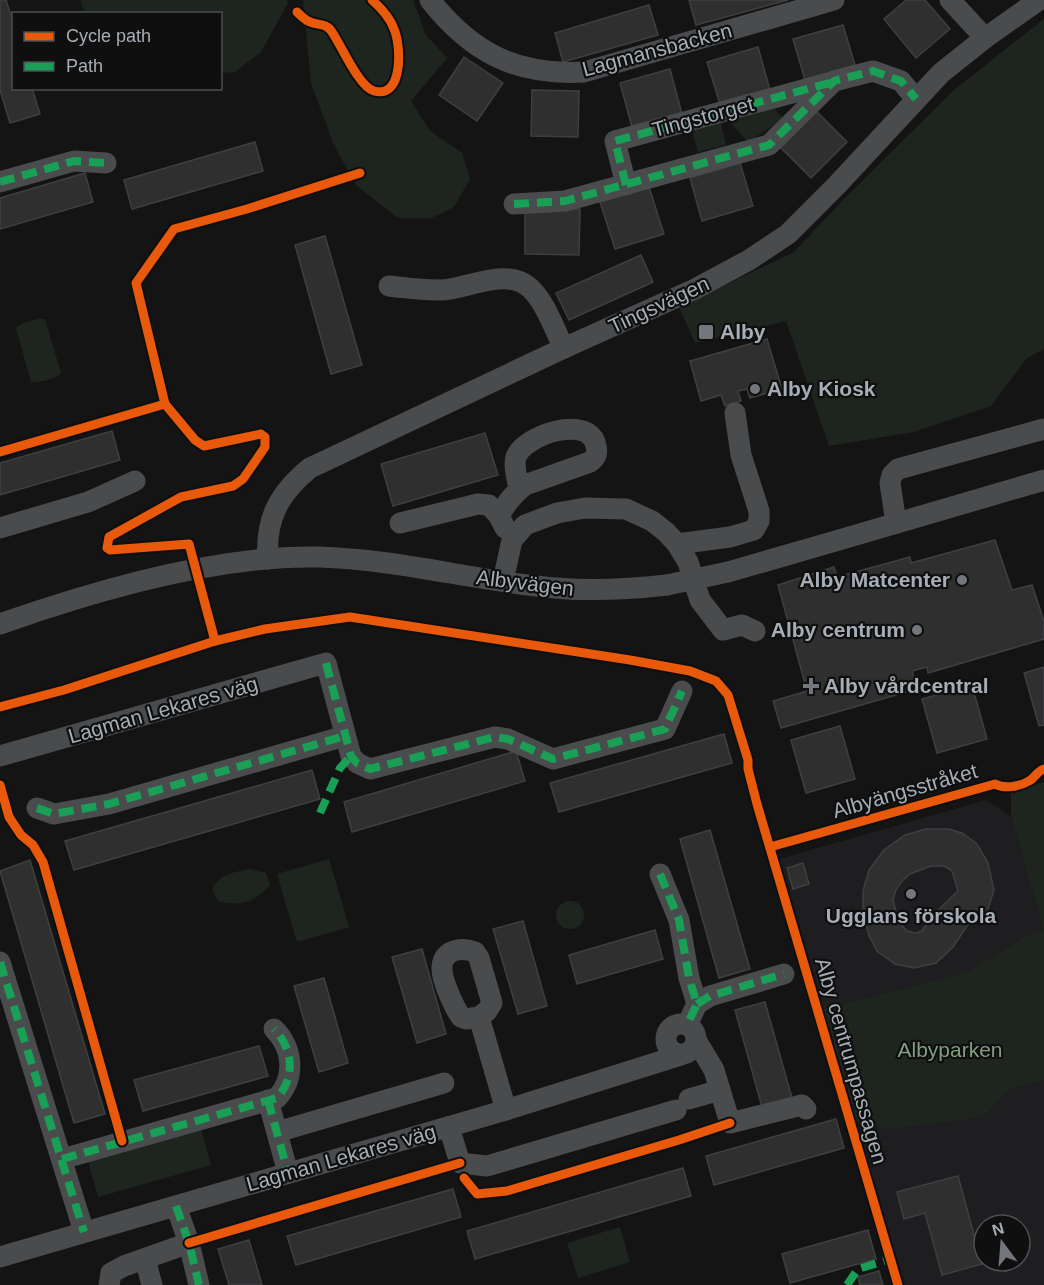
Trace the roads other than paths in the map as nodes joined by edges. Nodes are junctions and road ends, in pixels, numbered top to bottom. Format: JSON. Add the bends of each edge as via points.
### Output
{"nodes":[{"id":1,"x":430,"y":0,"type":"edge"},
{"id":2,"x":834,"y":0,"type":"edge"},
{"id":3,"x":950,"y":0,"type":"edge"},
{"id":4,"x":1039,"y":0,"type":"edge"},
{"id":5,"x":985,"y":38,"type":"junction"},
{"id":6,"x":834,"y":81,"type":"junction"},
{"id":7,"x":916,"y":99,"type":"junction"},
{"id":8,"x":106,"y":163,"type":"dead end"},
{"id":9,"x":0,"y":182,"type":"edge"},
{"id":10,"x":626,"y":185,"type":"junction"},
{"id":11,"x":514,"y":204,"type":"dead end"},
{"id":12,"x":389,"y":286,"type":"dead end"},
{"id":13,"x":564,"y":348,"type":"junction"},
{"id":14,"x":735,"y":413,"type":"dead end"},
{"id":15,"x":1044,"y":429,"type":"edge"},
{"id":16,"x":1044,"y":480,"type":"edge"},
{"id":17,"x":135,"y":481,"type":"dead end"},
{"id":18,"x":519,"y":490,"type":"dead end"},
{"id":19,"x":499,"y":516,"type":"junction"},
{"id":20,"x":400,"y":523,"type":"dead end"},
{"id":21,"x":896,"y":523,"type":"junction"},
{"id":22,"x":0,"y":528,"type":"edge"},
{"id":23,"x":512,"y":540,"type":"junction"},
{"id":24,"x":677,"y":544,"type":"junction"},
{"id":25,"x":268,"y":560,"type":"junction"},
{"id":26,"x":503,"y":581,"type":"junction"},
{"id":27,"x":0,"y":624,"type":"edge"},
{"id":28,"x":755,"y":631,"type":"dead end"},
{"id":29,"x":682,"y":691,"type":"dead end"},
{"id":30,"x":345,"y":736,"type":"junction"},
{"id":31,"x":0,"y":756,"type":"edge"},
{"id":32,"x":37,"y":808,"type":"dead end"},
{"id":33,"x":660,"y":874,"type":"dead end"},
{"id":34,"x":0,"y":962,"type":"edge"},
{"id":35,"x":784,"y":974,"type":"dead end"},
{"id":36,"x":697,"y":1004,"type":"junction"},
{"id":37,"x":478,"y":1017,"type":"dead end"},
{"id":38,"x":274,"y":1029,"type":"dead end"},
{"id":39,"x":692,"y":1033,"type":"junction"},
{"id":40,"x":444,"y":1083,"type":"dead end"},
{"id":41,"x":720,"y":1090,"type":"junction"},
{"id":42,"x":268,"y":1100,"type":"junction"},
{"id":43,"x":806,"y":1108,"type":"dead end"},
{"id":44,"x":506,"y":1110,"type":"junction"},
{"id":45,"x":449,"y":1127,"type":"junction"},
{"id":46,"x":276,"y":1132,"type":"junction"},
{"id":47,"x":62,"y":1160,"type":"junction"},
{"id":48,"x":288,"y":1173,"type":"junction"},
{"id":49,"x":176,"y":1206,"type":"junction"},
{"id":50,"x":84,"y":1232,"type":"junction"},
{"id":51,"x":189,"y":1243,"type":"junction"},
{"id":52,"x":0,"y":1257,"type":"edge"},
{"id":53,"x":146,"y":1259,"type":"junction"},
{"id":54,"x":109,"y":1285,"type":"edge"},
{"id":55,"x":152,"y":1285,"type":"edge"},
{"id":56,"x":198,"y":1285,"type":"edge"}],
"edges":[{"from":1,"to":2,"type":"street","name":"Lagmansbacken","via":[[449,24],[483,51],[516,66],[560,74],[584,72]]},
{"from":3,"to":5,"type":"street"},
{"from":4,"to":5,"type":"street","name":"Tingsvägen"},
{"from":5,"to":7,"type":"street","name":"Tingsvägen"},
{"from":6,"to":7,"type":"street","name":"Tingstorget","via":[[873,71],[901,81]]},
{"from":6,"to":10,"type":"street","name":"Tingstorget","via":[[770,145]]},
{"from":6,"to":10,"type":"street","name":"Tingstorget","via":[[615,141]]},
{"from":7,"to":13,"type":"street","name":"Tingsvägen","via":[[788,234],[724,274]]},
{"from":8,"to":9,"type":"street","via":[[74,161]]},
{"from":10,"to":11,"type":"street","name":"Tingstorget","via":[[565,201]]},
{"from":12,"to":13,"type":"street","via":[[442,290],[496,279],[516,281],[528,286],[539,298]]},
{"from":13,"to":25,"type":"street","name":"Tingsvägen","via":[[310,468],[280,500],[269,530]]},
{"from":14,"to":24,"type":"street","via":[[741,455],[759,521],[754,530],[730,537]]},
{"from":15,"to":21,"type":"street","via":[[898,469],[890,483]]},
{"from":16,"to":21,"type":"street","name":"Albyvägen"},
{"from":17,"to":22,"type":"street","via":[[88,502]]},
{"from":18,"to":19,"type":"street","via":[[511,495]]},
{"from":19,"to":20,"type":"street","via":[[489,505],[478,504]]},
{"from":19,"to":23,"type":"street"},
{"from":21,"to":26,"type":"street","name":"Albyvägen","bridge":true,"via":[[728,572],[667,585],[582,590]]},
{"from":23,"to":24,"type":"street","via":[[525,525],[535,521],[567,511],[602,507],[626,509],[652,521]]},
{"from":23,"to":26,"type":"street"},
{"from":24,"to":28,"type":"street","via":[[688,562],[700,600],[723,630],[742,625]]},
{"from":25,"to":26,"type":"street","name":"Albyvägen","via":[[319,557],[373,561]]},
{"from":25,"to":27,"type":"street","name":"Albyvägen","via":[[129,585]]},
{"from":29,"to":30,"type":"street","via":[[665,729],[553,759],[495,737],[370,769],[351,756]]},
{"from":30,"to":31,"type":"street","name":"Lagman Lekares väg","via":[[327,663]]},
{"from":30,"to":32,"type":"street","via":[[109,804],[54,814]]},
{"from":33,"to":36,"type":"street","via":[[679,920]]},
{"from":34,"to":47,"type":"street"},
{"from":35,"to":36,"type":"street","via":[[710,996]]},
{"from":36,"to":39,"type":"street"},
{"from":37,"to":44,"type":"street"},
{"from":38,"to":42,"type":"street","via":[[282,1036],[291,1068],[284,1090],[277,1098]]},
{"from":39,"to":41,"type":"street","via":[[714,1070]]},
{"from":39,"to":44,"type":"street","name":"Lagman Lekares väg","via":[[682,1024],[673,1026],[666,1034],[668,1048],[681,1055]]},
{"from":40,"to":46,"type":"street"},
{"from":41,"to":43,"type":"street","via":[[730,1123],[802,1105]]},
{"from":41,"to":45,"type":"street","via":[[487,1166],[460,1163]]},
{"from":42,"to":46,"type":"street"},
{"from":42,"to":47,"type":"street"},
{"from":44,"to":45,"type":"street","name":"Lagman Lekares väg"},
{"from":45,"to":48,"type":"street","name":"Lagman Lekares väg"},
{"from":46,"to":48,"type":"street"},
{"from":47,"to":50,"type":"street"},
{"from":48,"to":49,"type":"street","name":"Lagman Lekares väg"},
{"from":49,"to":50,"type":"street","name":"Lagman Lekares väg"},
{"from":49,"to":51,"type":"street"},
{"from":50,"to":52,"type":"street","name":"Lagman Lekares väg"},
{"from":51,"to":53,"type":"street"},
{"from":51,"to":56,"type":"street"},
{"from":53,"to":54,"type":"street","via":[[111,1273]]},
{"from":53,"to":55,"type":"street"}]}
